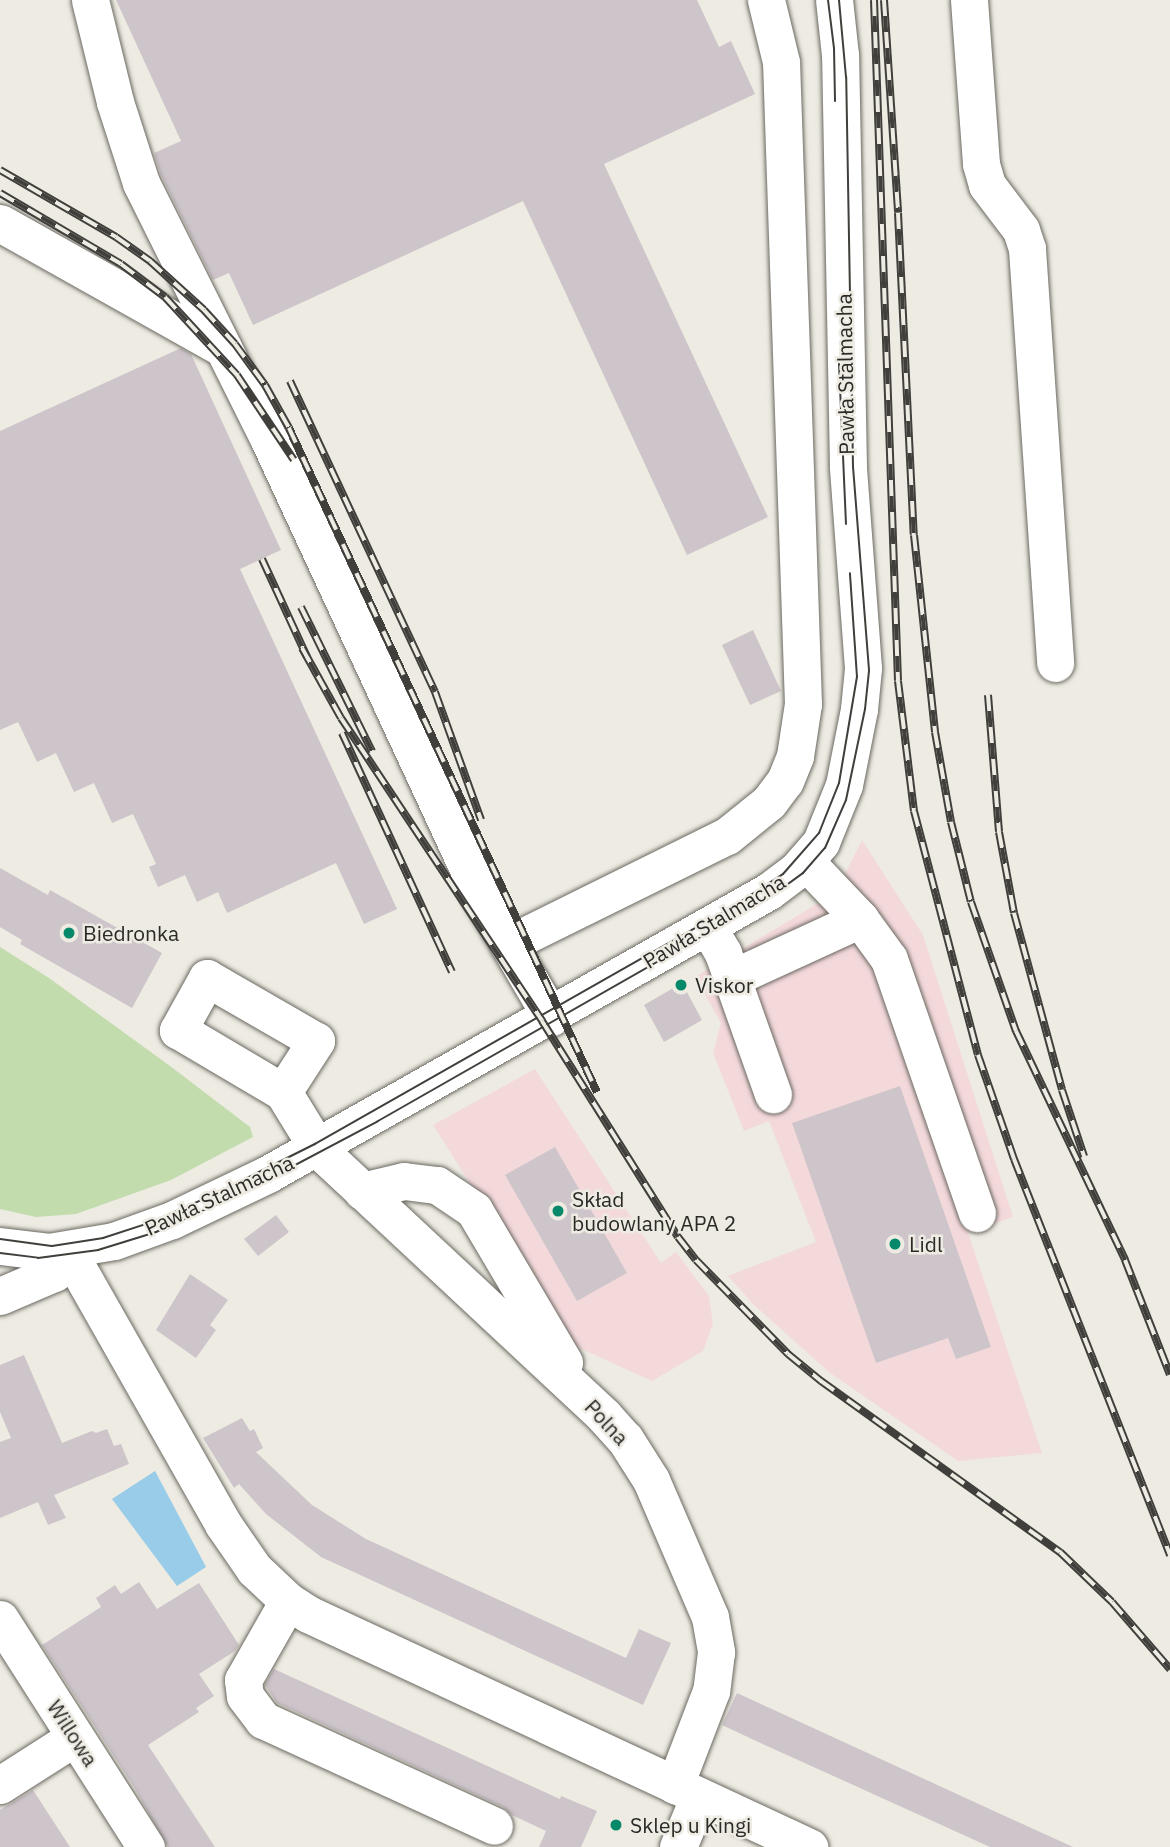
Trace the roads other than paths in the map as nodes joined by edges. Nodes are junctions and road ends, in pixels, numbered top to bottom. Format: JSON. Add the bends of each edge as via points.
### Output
{"nodes":[{"id":1,"x":90,"y":0,"type":"edge"},
{"id":2,"x":766,"y":0,"type":"edge"},
{"id":3,"x":834,"y":0,"type":"edge"},
{"id":4,"x":969,"y":0,"type":"edge"},
{"id":5,"x":0,"y":223,"type":"edge"},
{"id":6,"x":223,"y":348,"type":"junction"},
{"id":7,"x":1055,"y":663,"type":"dead end"},
{"id":8,"x":805,"y":861,"type":"junction"},
{"id":9,"x":860,"y":919,"type":"junction"},
{"id":10,"x":708,"y":926,"type":"junction"},
{"id":11,"x":508,"y":944,"type":"junction"},
{"id":12,"x":732,"y":978,"type":"junction"},
{"id":13,"x":551,"y":1017,"type":"junction"},
{"id":14,"x":283,"y":1092,"type":"dead end"},
{"id":15,"x":773,"y":1094,"type":"dead end"},
{"id":16,"x":318,"y":1149,"type":"junction"},
{"id":17,"x":362,"y":1191,"type":"junction"},
{"id":18,"x":977,"y":1213,"type":"dead end"},
{"id":19,"x":0,"y":1246,"type":"edge"},
{"id":20,"x":68,"y":1251,"type":"junction"},
{"id":21,"x":0,"y":1296,"type":"edge"},
{"id":22,"x":584,"y":1396,"type":"junction"},
{"id":23,"x":288,"y":1601,"type":"junction"},
{"id":24,"x":0,"y":1619,"type":"edge"},
{"id":25,"x":75,"y":1737,"type":"junction"},
{"id":26,"x":0,"y":1785,"type":"edge"},
{"id":27,"x":687,"y":1790,"type":"junction"},
{"id":28,"x":494,"y":1826,"type":"dead end"},
{"id":29,"x":146,"y":1847,"type":"edge"},
{"id":30,"x":678,"y":1847,"type":"edge"},
{"id":31,"x":808,"y":1847,"type":"edge"}],
"edges":[{"from":1,"to":6,"type":"street","via":[[141,183]]},
{"from":2,"to":11,"type":"street","via":[[781,62],[803,704],[795,756],[785,781],[769,802],[727,836]]},
{"from":3,"to":8,"type":"street","name":"Pawła Stalmacha","via":[[841,77],[848,467],[863,677],[842,793],[827,832]]},
{"from":4,"to":7,"type":"street","via":[[981,164],[986,184],[1021,230],[1027,249]]},
{"from":5,"to":6,"type":"street"},
{"from":6,"to":11,"type":"street","via":[[482,899]]},
{"from":8,"to":9,"type":"street"},
{"from":8,"to":10,"type":"street","name":"Pawła Stalmacha","via":[[769,891]]},
{"from":9,"to":12,"type":"street"},
{"from":9,"to":18,"type":"street","via":[[898,979]]},
{"from":10,"to":12,"type":"street"},
{"from":10,"to":13,"type":"street","name":"Pawła Stalmacha"},
{"from":11,"to":13,"type":"street"},
{"from":12,"to":15,"type":"street"},
{"from":13,"to":16,"type":"street","name":"Pawła Stalmacha"},
{"from":14,"to":16,"type":"street","name":"Polna"},
{"from":16,"to":17,"type":"street","name":"Polna"},
{"from":16,"to":20,"type":"street","name":"Pawła Stalmacha","via":[[153,1227]]},
{"from":17,"to":22,"type":"street","name":"Polna"},
{"from":17,"to":22,"type":"street","via":[[404,1181],[438,1185],[474,1210]]},
{"from":19,"to":20,"type":"street","name":"Pawła Stalmacha","via":[[31,1252]]},
{"from":20,"to":21,"type":"street","via":[[64,1265],[54,1273]]},
{"from":20,"to":23,"type":"street","via":[[223,1524],[254,1569]]},
{"from":22,"to":27,"type":"street","name":"Polna","via":[[625,1439],[651,1480],[712,1626],[716,1669]]},
{"from":23,"to":27,"type":"street"},
{"from":23,"to":28,"type":"street","via":[[243,1680],[245,1696],[263,1720]]},
{"from":24,"to":25,"type":"street","name":"Willowa"},
{"from":25,"to":26,"type":"street"},
{"from":25,"to":29,"type":"street","name":"Willowa"},
{"from":27,"to":30,"type":"street","name":"Polna"},
{"from":27,"to":31,"type":"street"}]}
